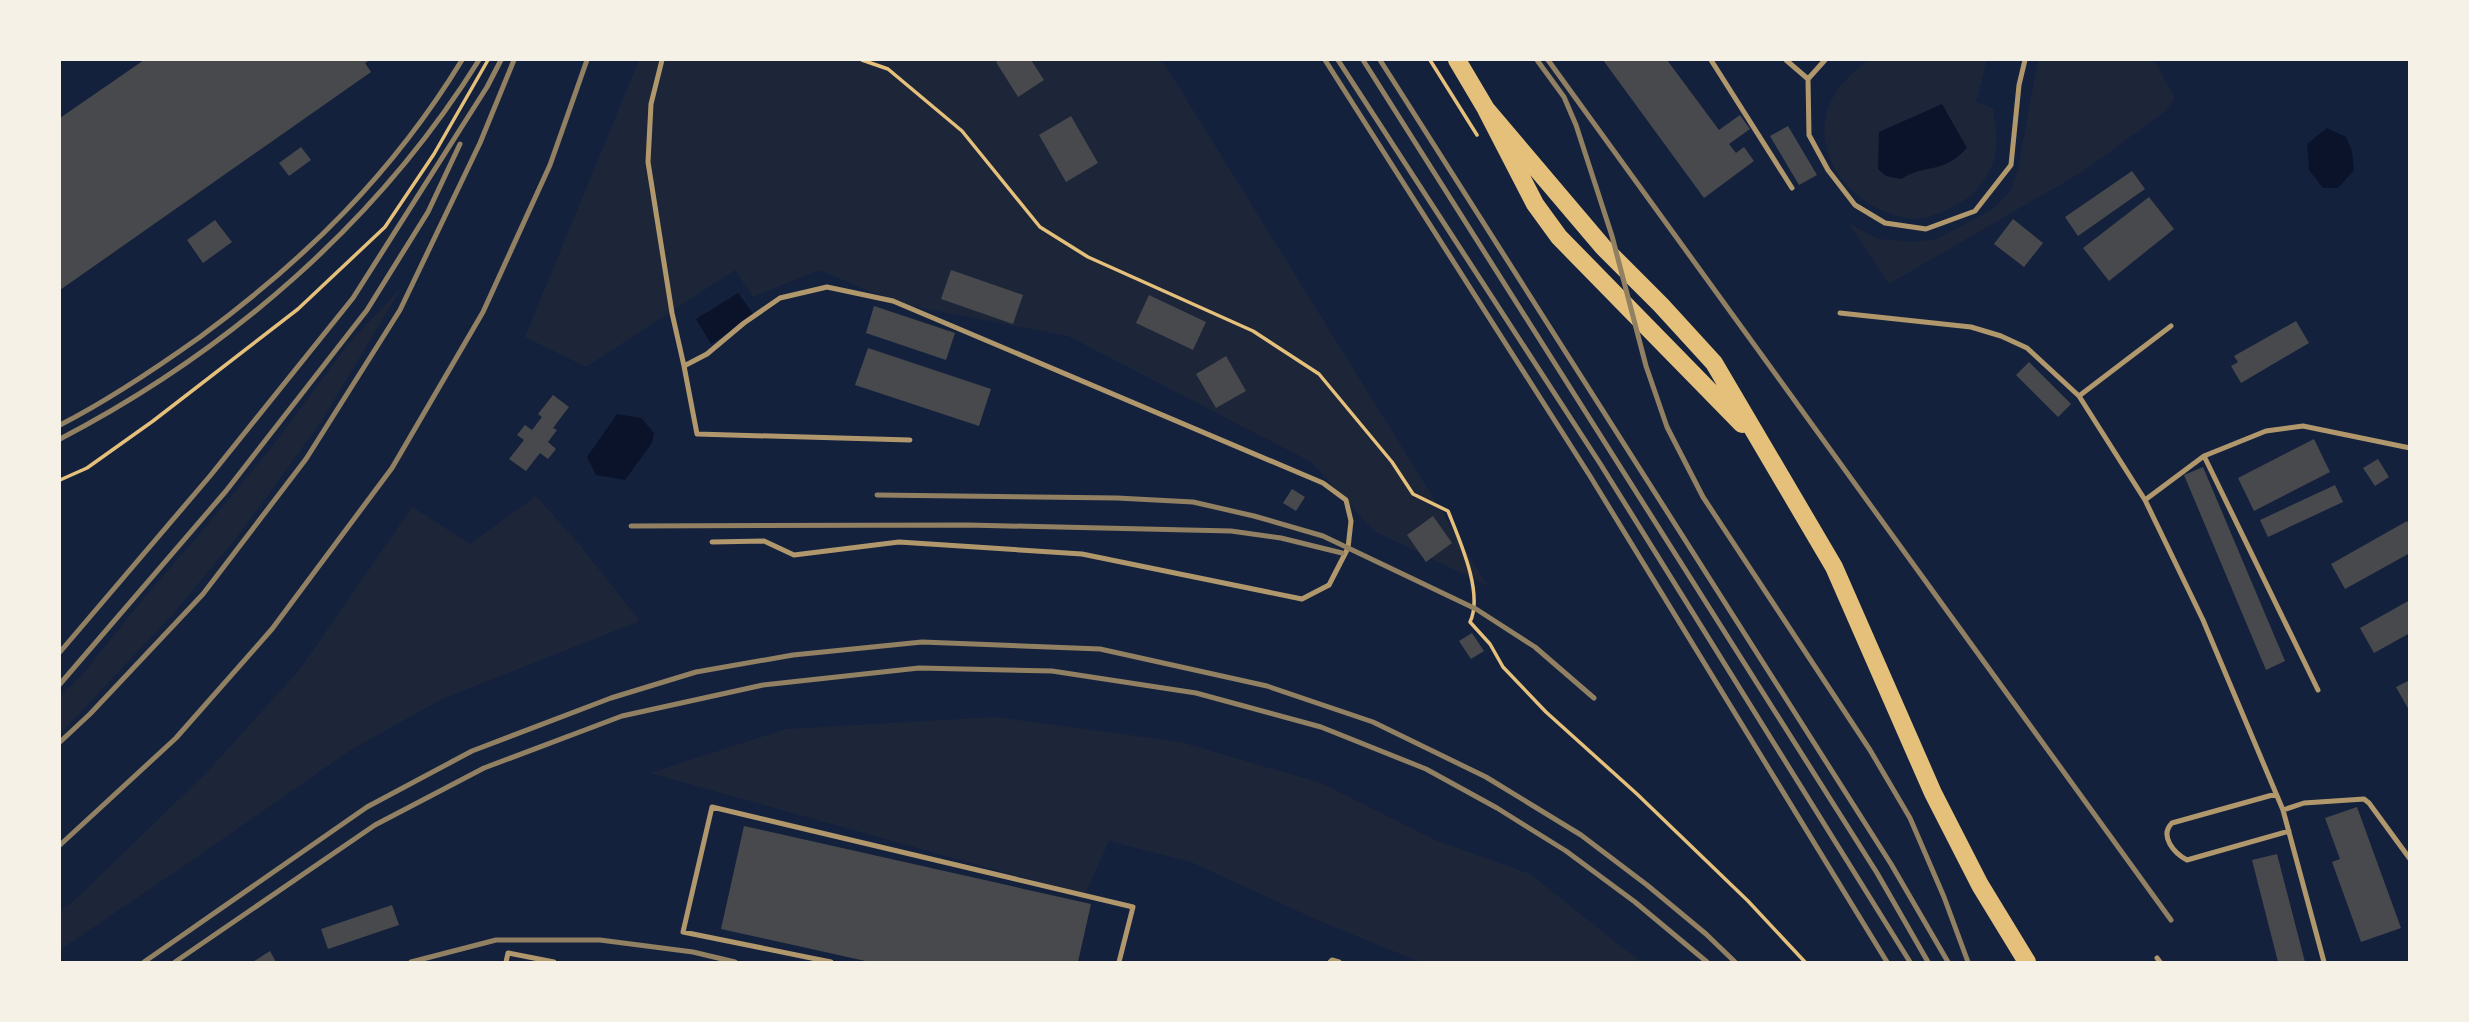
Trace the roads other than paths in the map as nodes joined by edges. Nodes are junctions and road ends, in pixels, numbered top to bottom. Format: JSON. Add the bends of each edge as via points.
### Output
{"nodes":[{"id":1,"x":662,"y":60,"type":"edge"},
{"id":2,"x":1457,"y":60,"type":"edge"},
{"id":3,"x":1711,"y":60,"type":"edge"},
{"id":4,"x":1786,"y":60,"type":"edge"},
{"id":5,"x":1825,"y":60,"type":"edge"},
{"id":6,"x":2025,"y":60,"type":"edge"},
{"id":7,"x":1808,"y":79,"type":"junction"},
{"id":8,"x":1486,"y":109,"type":"junction"},
{"id":9,"x":1792,"y":188,"type":"dead end"},
{"id":10,"x":1840,"y":313,"type":"dead end"},
{"id":11,"x":2171,"y":327,"type":"dead end"},
{"id":12,"x":684,"y":366,"type":"junction"},
{"id":13,"x":2079,"y":396,"type":"junction"},
{"id":14,"x":1757,"y":439,"type":"junction"},
{"id":15,"x":911,"y":440,"type":"dead end"},
{"id":16,"x":2410,"y":448,"type":"edge"},
{"id":17,"x":2204,"y":456,"type":"junction"},
{"id":18,"x":2144,"y":500,"type":"junction"},
{"id":19,"x":712,"y":542,"type":"dead end"},
{"id":20,"x":2318,"y":690,"type":"dead end"},
{"id":21,"x":2276,"y":794,"type":"junction"},
{"id":22,"x":2283,"y":810,"type":"junction"},
{"id":23,"x":2289,"y":831,"type":"junction"},
{"id":24,"x":2410,"y":859,"type":"edge"},
{"id":25,"x":506,"y":962,"type":"edge"},
{"id":26,"x":554,"y":962,"type":"edge"},
{"id":27,"x":831,"y":962,"type":"edge"},
{"id":28,"x":1119,"y":962,"type":"edge"},
{"id":29,"x":1330,"y":962,"type":"edge"},
{"id":30,"x":1339,"y":962,"type":"edge"},
{"id":31,"x":2027,"y":962,"type":"edge"},
{"id":32,"x":2324,"y":962,"type":"edge"}],
"edges":[{"from":1,"to":12,"type":"lane","via":[[651,104],[648,162]]},
{"from":2,"to":8,"type":"main road"},
{"from":3,"to":9,"type":"lane"},
{"from":4,"to":7,"type":"lane"},
{"from":5,"to":7,"type":"lane"},
{"from":6,"to":7,"type":"lane","via":[[2011,165],[1975,211],[1926,229],[1885,223],[1855,205],[1809,135]]},
{"from":8,"to":14,"type":"main road","via":[[1603,247],[1714,363]]},
{"from":8,"to":14,"type":"main road","via":[[1535,204],[1559,237]]},
{"from":10,"to":13,"type":"lane","via":[[1971,327],[2001,336],[2027,348]]},
{"from":11,"to":13,"type":"lane"},
{"from":12,"to":15,"type":"lane","via":[[697,434]]},
{"from":12,"to":19,"type":"lane","via":[[707,354],[780,298],[827,288],[893,301],[1323,483],[1346,500],[1351,521],[1348,548],[1329,585],[1302,599],[1082,554],[898,542],[794,555],[764,541]]},
{"from":13,"to":18,"type":"lane"},
{"from":14,"to":31,"type":"main road","via":[[1834,568],[1933,793],[1980,885]]},
{"from":16,"to":17,"type":"lane","via":[[2303,426],[2266,431]]},
{"from":17,"to":18,"type":"lane"},
{"from":17,"to":20,"type":"lane"},
{"from":18,"to":21,"type":"lane","via":[[2203,620]]},
{"from":21,"to":22,"type":"lane"},
{"from":21,"to":23,"type":"lane","via":[[2172,823],[2165,835],[2177,855],[2187,860]]},
{"from":22,"to":23,"type":"lane"},
{"from":22,"to":24,"type":"lane","via":[[2304,803],[2364,799]]},
{"from":23,"to":32,"type":"lane"},
{"from":25,"to":26,"type":"lane","via":[[508,953]]},
{"from":27,"to":28,"type":"lane","via":[[683,932],[712,807],[1133,907]]},
{"from":29,"to":30,"type":"lane"}]}
